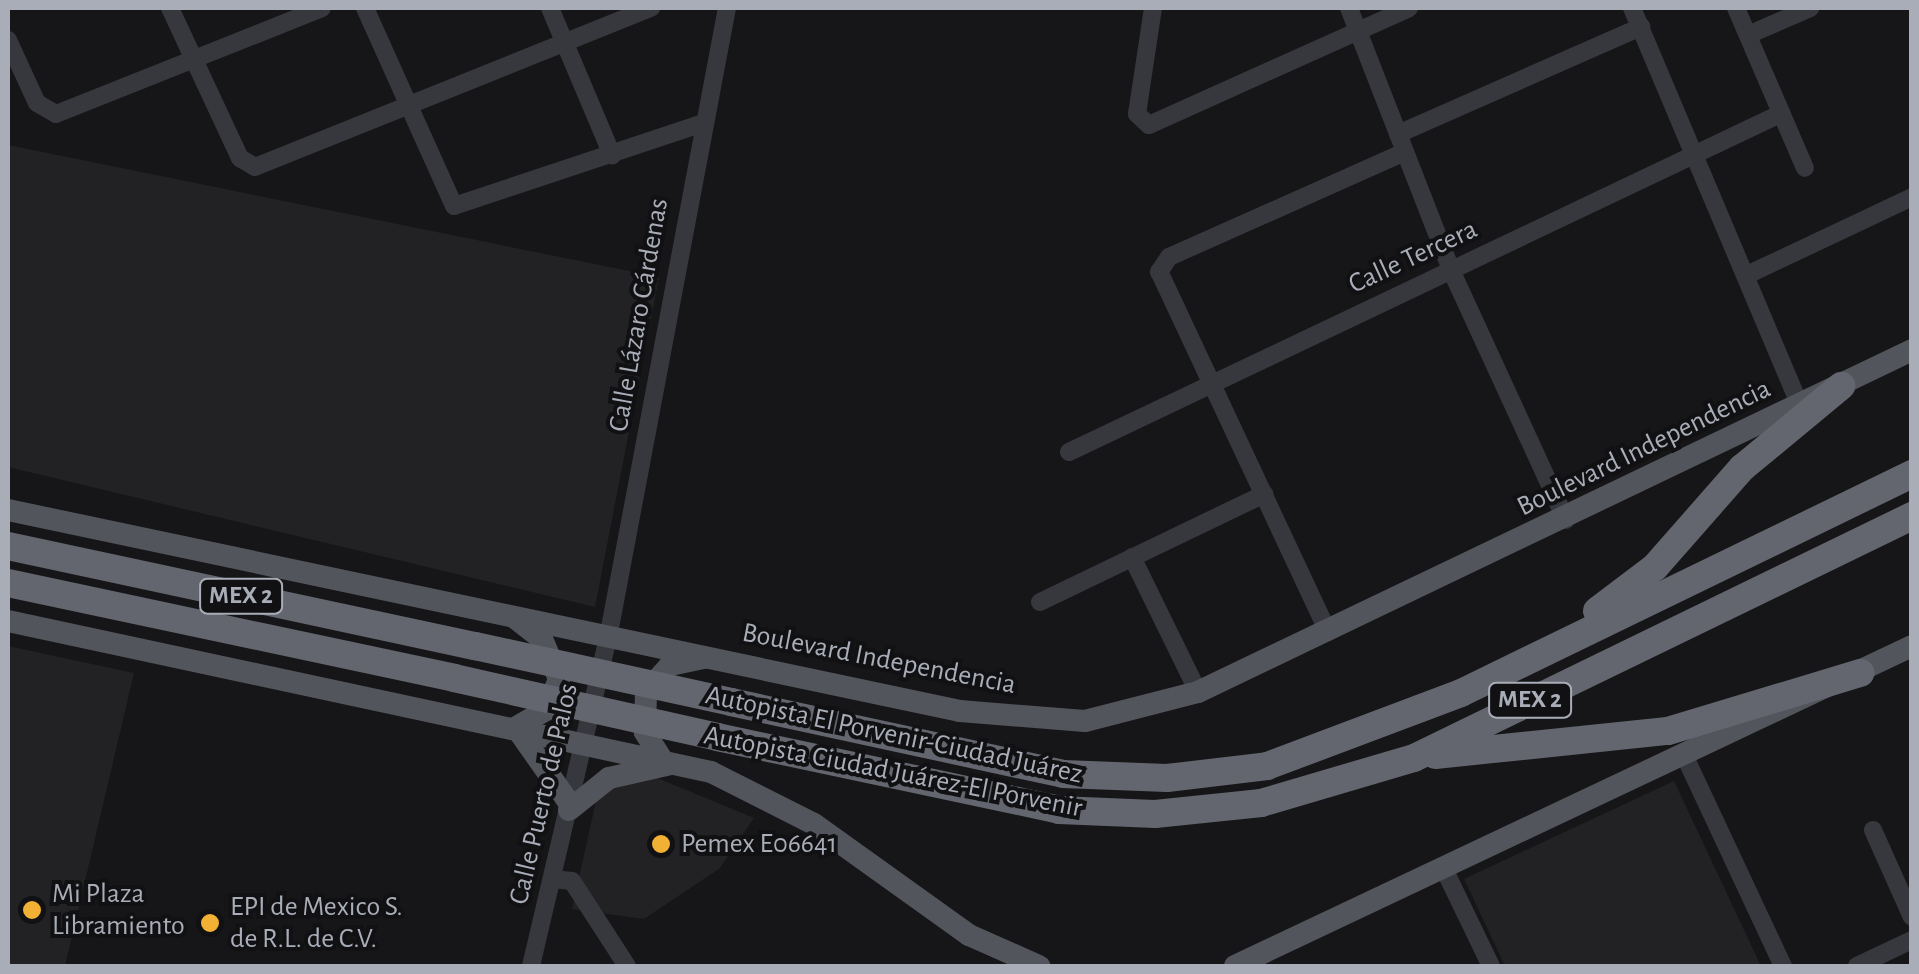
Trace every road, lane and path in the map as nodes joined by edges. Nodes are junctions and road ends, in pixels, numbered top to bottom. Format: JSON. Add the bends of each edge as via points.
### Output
{"nodes":[{"id":1,"x":170,"y":8,"type":"edge"},
{"id":2,"x":322,"y":8,"type":"edge"},
{"id":3,"x":365,"y":8,"type":"edge"},
{"id":4,"x":550,"y":8,"type":"edge"},
{"id":5,"x":650,"y":8,"type":"edge"},
{"id":6,"x":727,"y":8,"type":"edge"},
{"id":7,"x":1153,"y":8,"type":"edge"},
{"id":8,"x":1349,"y":8,"type":"edge"},
{"id":9,"x":1409,"y":8,"type":"edge"},
{"id":10,"x":1632,"y":8,"type":"edge"},
{"id":11,"x":1736,"y":8,"type":"edge"},
{"id":12,"x":1810,"y":8,"type":"edge"},
{"id":13,"x":1641,"y":28,"type":"junction"},
{"id":14,"x":1358,"y":31,"type":"junction"},
{"id":15,"x":1748,"y":35,"type":"junction"},
{"id":16,"x":8,"y":40,"type":"edge"},
{"id":17,"x":564,"y":41,"type":"junction"},
{"id":18,"x":196,"y":64,"type":"junction"},
{"id":19,"x":410,"y":106,"type":"junction"},
{"id":20,"x":1782,"y":113,"type":"junction"},
{"id":21,"x":703,"y":123,"type":"junction"},
{"id":22,"x":1401,"y":143,"type":"junction"},
{"id":23,"x":1695,"y":154,"type":"junction"},
{"id":24,"x":612,"y":156,"type":"junction"},
{"id":25,"x":1806,"y":168,"type":"dead end"},
{"id":26,"x":1912,"y":197,"type":"edge"},
{"id":27,"x":1450,"y":270,"type":"junction"},
{"id":28,"x":1746,"y":275,"type":"junction"},
{"id":29,"x":1912,"y":350,"type":"edge"},
{"id":30,"x":1212,"y":381,"type":"junction"},
{"id":31,"x":1841,"y":386,"type":"junction"},
{"id":32,"x":1800,"y":405,"type":"junction"},
{"id":33,"x":1069,"y":452,"type":"dead end"},
{"id":34,"x":1912,"y":474,"type":"edge"},
{"id":35,"x":1264,"y":494,"type":"junction"},
{"id":36,"x":8,"y":510,"type":"edge"},
{"id":37,"x":1912,"y":516,"type":"edge"},
{"id":38,"x":1566,"y":520,"type":"junction"},
{"id":39,"x":8,"y":546,"type":"edge"},
{"id":40,"x":1132,"y":557,"type":"junction"},
{"id":41,"x":8,"y":583,"type":"edge"},
{"id":42,"x":1040,"y":602,"type":"dead end"},
{"id":43,"x":503,"y":611,"type":"junction"},
{"id":44,"x":8,"y":621,"type":"edge"},
{"id":45,"x":1328,"y":632,"type":"junction"},
{"id":46,"x":608,"y":633,"type":"junction"},
{"id":47,"x":1912,"y":646,"type":"edge"},
{"id":48,"x":715,"y":657,"type":"junction"},
{"id":49,"x":1528,"y":658,"type":"junction"},
{"id":50,"x":1860,"y":673,"type":"junction"},
{"id":51,"x":1198,"y":692,"type":"junction"},
{"id":52,"x":515,"y":729,"type":"junction"},
{"id":53,"x":586,"y":742,"type":"junction"},
{"id":54,"x":1414,"y":758,"type":"junction"},
{"id":55,"x":670,"y":760,"type":"junction"},
{"id":56,"x":1686,"y":760,"type":"junction"},
{"id":57,"x":569,"y":807,"type":"junction"},
{"id":58,"x":1873,"y":830,"type":"dead end"},
{"id":59,"x":1446,"y":873,"type":"junction"},
{"id":60,"x":552,"y":878,"type":"junction"},
{"id":61,"x":1912,"y":917,"type":"edge"},
{"id":62,"x":1912,"y":940,"type":"edge"},
{"id":63,"x":1026,"y":964,"type":"edge"},
{"id":64,"x":531,"y":966,"type":"edge"},
{"id":65,"x":627,"y":966,"type":"edge"},
{"id":66,"x":1235,"y":966,"type":"edge"},
{"id":67,"x":1492,"y":966,"type":"edge"},
{"id":68,"x":1782,"y":966,"type":"edge"},
{"id":69,"x":1857,"y":966,"type":"edge"}],
"edges":[{"from":1,"to":18,"type":"street"},
{"from":2,"to":18,"type":"street"},
{"from":3,"to":19,"type":"street"},
{"from":4,"to":17,"type":"street"},
{"from":5,"to":17,"type":"street"},
{"from":6,"to":21,"type":"street","name":"Calle Lázaro Cárdenas"},
{"from":7,"to":14,"type":"street","via":[[1137,114],[1144,125],[1170,120]]},
{"from":8,"to":14,"type":"street"},
{"from":9,"to":14,"type":"street"},
{"from":10,"to":13,"type":"street"},
{"from":11,"to":15,"type":"street"},
{"from":12,"to":15,"type":"street"},
{"from":13,"to":22,"type":"street"},
{"from":13,"to":23,"type":"street"},
{"from":14,"to":22,"type":"street"},
{"from":15,"to":20,"type":"street"},
{"from":16,"to":18,"type":"street","via":[[49,113]]},
{"from":17,"to":19,"type":"street"},
{"from":17,"to":24,"type":"street"},
{"from":18,"to":19,"type":"street","via":[[240,158],[255,168]]},
{"from":19,"to":24,"type":"street","via":[[454,206]]},
{"from":20,"to":23,"type":"street","name":"Calle Tercera"},
{"from":20,"to":25,"type":"street"},
{"from":21,"to":24,"type":"street"},
{"from":21,"to":46,"type":"street","name":"Calle Lázaro Cárdenas"},
{"from":22,"to":27,"type":"street"},
{"from":22,"to":30,"type":"street","via":[[1162,263]]},
{"from":23,"to":27,"type":"street","name":"Calle Tercera"},
{"from":23,"to":28,"type":"street"},
{"from":26,"to":28,"type":"street"},
{"from":27,"to":30,"type":"street","name":"Calle Tercera"},
{"from":27,"to":38,"type":"street"},
{"from":28,"to":32,"type":"street"},
{"from":29,"to":31,"type":"main road","name":"Boulevard Independencia","number":"MEX 2"},
{"from":30,"to":33,"type":"street","name":"Calle Tercera"},
{"from":30,"to":35,"type":"street"},
{"from":31,"to":32,"type":"main road","name":"Boulevard Independencia","number":"MEX 2"},
{"from":31,"to":49,"type":"highway","via":[[1742,468],[1655,568]]},
{"from":32,"to":38,"type":"main road","name":"Boulevard Independencia","number":"MEX 2"},
{"from":34,"to":49,"type":"highway","name":"Autopista El Porvenir-Ciudad Juárez","number":"MEX 2"},
{"from":35,"to":40,"type":"street"},
{"from":35,"to":45,"type":"street"},
{"from":36,"to":43,"type":"main road","name":"Boulevard Independencia","number":"MEX 2"},
{"from":37,"to":54,"type":"highway","name":"Autopista Ciudad Juárez-El Porvenir","number":"MEX 2"},
{"from":38,"to":45,"type":"main road","name":"Boulevard Independencia","number":"MEX 2"},
{"from":39,"to":49,"type":"highway","name":"Autopista El Porvenir-Ciudad Juárez","number":"MEX 2","bridge":true,"via":[[996,762],[1148,778],[1320,752]]},
{"from":40,"to":42,"type":"street"},
{"from":40,"to":51,"type":"street"},
{"from":41,"to":54,"type":"highway","name":"Autopista Ciudad Juárez-El Porvenir","number":"MEX 2","bridge":true,"via":[[997,800],[1128,814],[1261,804]]},
{"from":43,"to":46,"type":"main road","name":"Boulevard Independencia","number":"MEX 2"},
{"from":43,"to":52,"type":"main road","via":[[542,639],[559,679],[546,710]]},
{"from":44,"to":52,"type":"main road"},
{"from":45,"to":51,"type":"main road","name":"Boulevard Independencia","number":"MEX 2"},
{"from":46,"to":48,"type":"main road","name":"Boulevard Independencia","number":"MEX 2"},
{"from":46,"to":53,"type":"street","name":"Calle Puerto de Palos"},
{"from":47,"to":50,"type":"main road"},
{"from":48,"to":51,"type":"main road","name":"Boulevard Independencia","number":"MEX 2","via":[[1011,719],[1108,718]]},
{"from":48,"to":55,"type":"main road","via":[[670,665],[651,681],[643,718]]},
{"from":50,"to":54,"type":"highway","via":[[1668,731]]},
{"from":50,"to":56,"type":"main road"},
{"from":52,"to":53,"type":"main road"},
{"from":52,"to":57,"type":"main road"},
{"from":53,"to":55,"type":"main road"},
{"from":53,"to":57,"type":"street","name":"Calle Puerto de Palos"},
{"from":55,"to":57,"type":"main road","via":[[609,778]]},
{"from":55,"to":63,"type":"main road","via":[[781,804]]},
{"from":56,"to":59,"type":"main road"},
{"from":56,"to":68,"type":"street"},
{"from":57,"to":60,"type":"street","name":"Calle Puerto de Palos"},
{"from":58,"to":61,"type":"street"},
{"from":59,"to":66,"type":"main road"},
{"from":59,"to":67,"type":"street"},
{"from":60,"to":64,"type":"street","name":"Calle Puerto de Palos"},
{"from":60,"to":65,"type":"street","via":[[572,881]]},
{"from":62,"to":69,"type":"street"}]}
